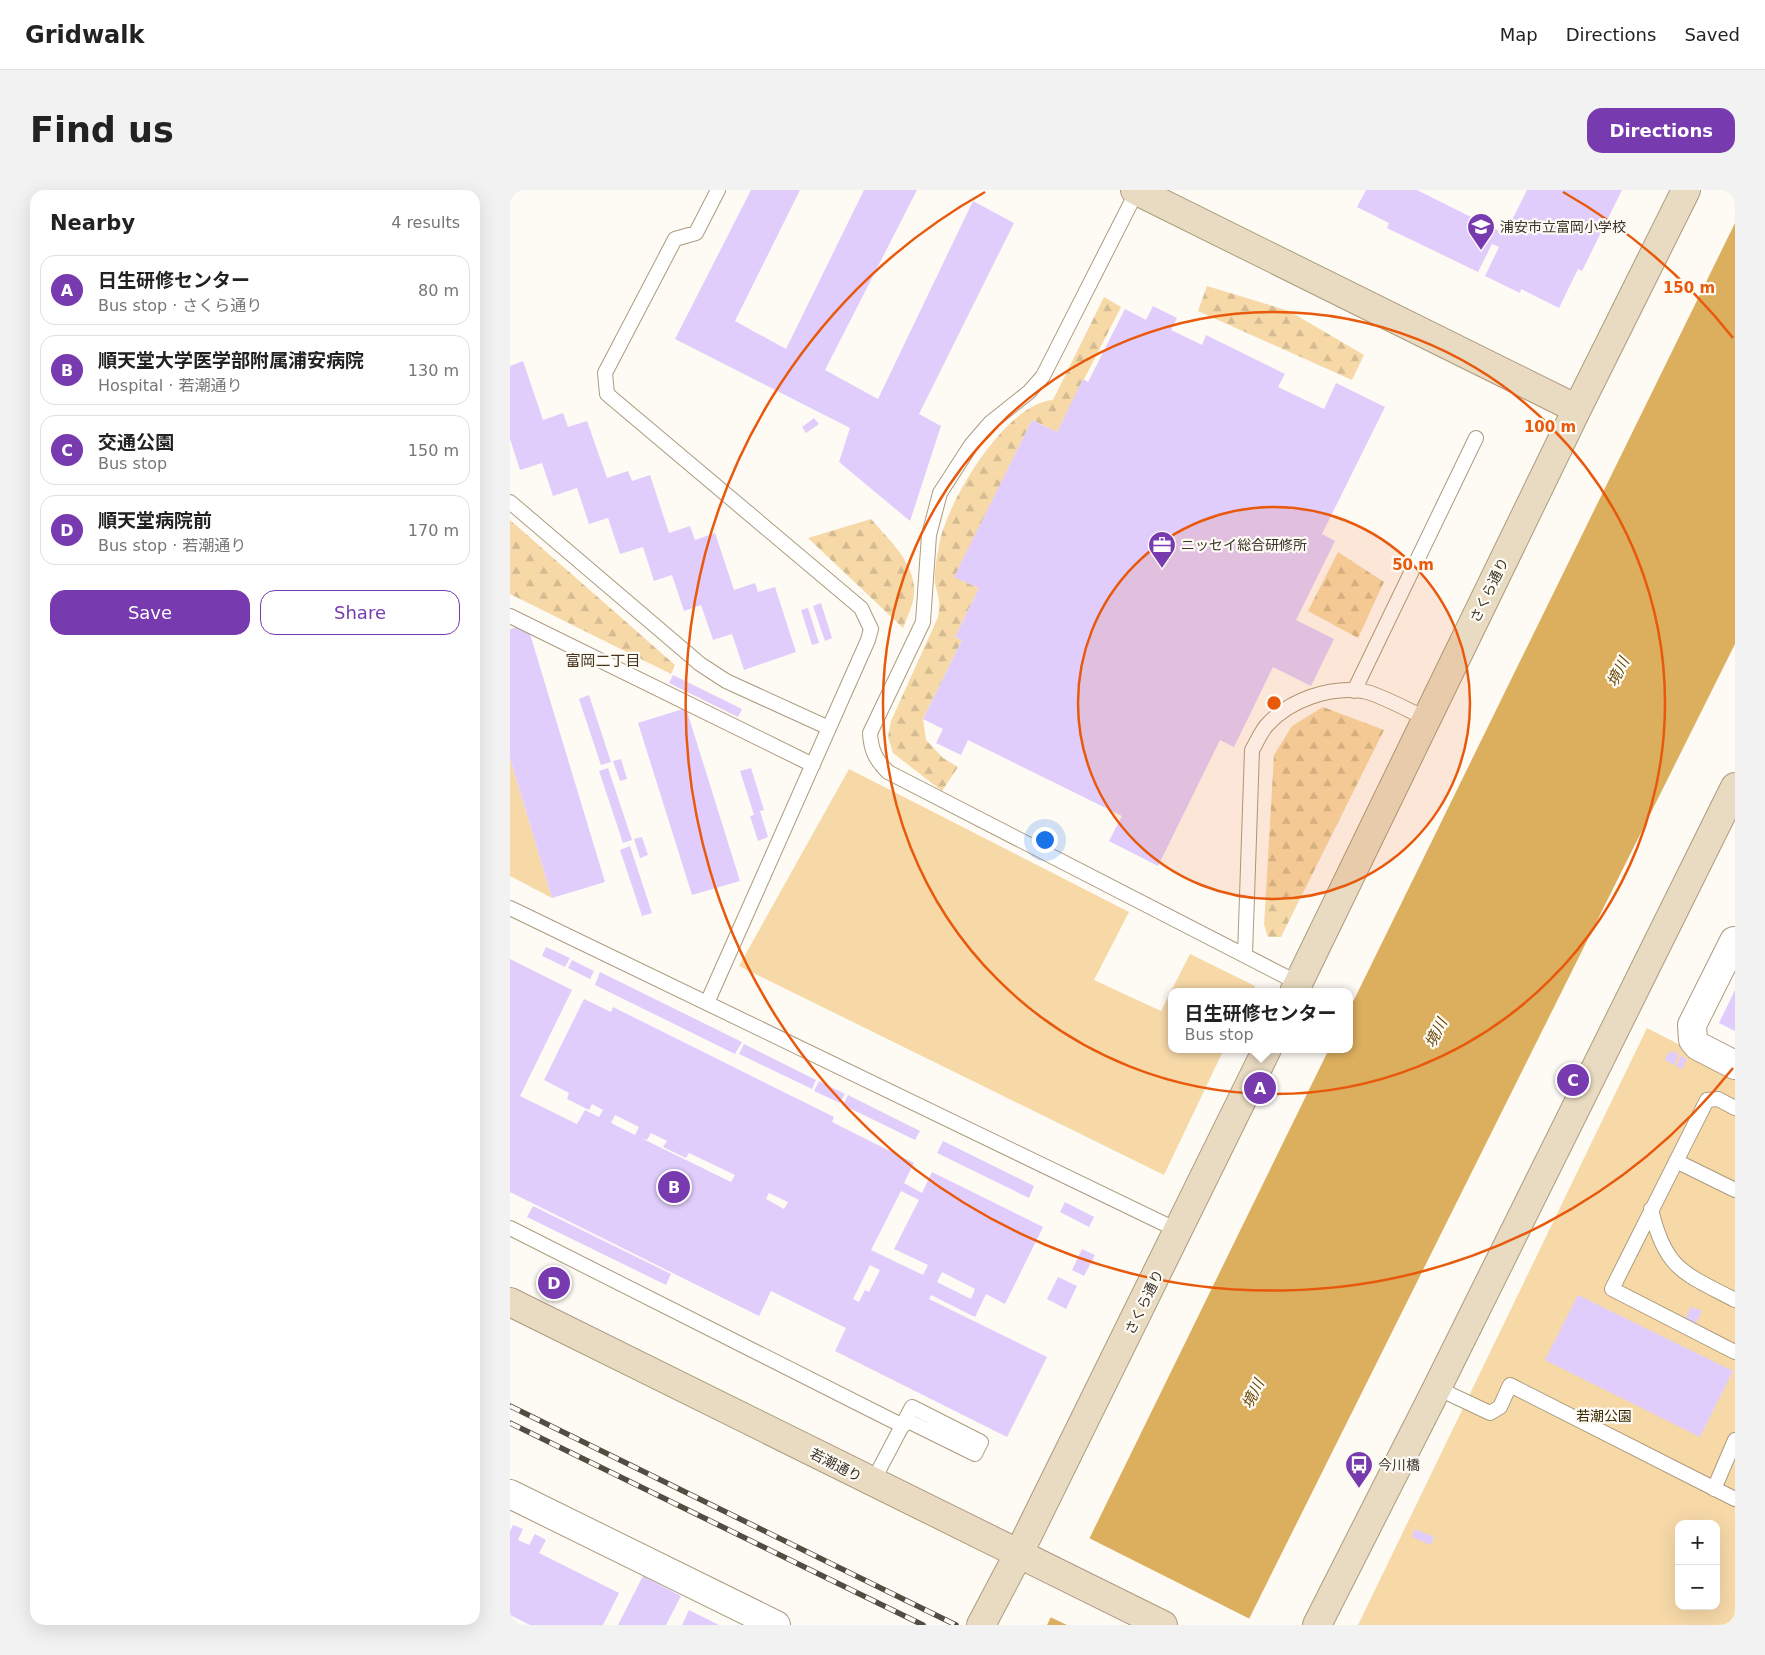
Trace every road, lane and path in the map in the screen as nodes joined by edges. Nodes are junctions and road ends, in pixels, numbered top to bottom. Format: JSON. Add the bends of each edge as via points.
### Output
{"nodes":[{"id":1,"x":718,"y":190,"type":"edge"},
{"id":2,"x":1686,"y":190,"type":"edge"},
{"id":3,"x":1136,"y":191,"type":"edge"},
{"id":4,"x":1577,"y":409,"type":"junction"},
{"id":5,"x":1476,"y":438,"type":"dead end"},
{"id":6,"x":510,"y":502,"type":"edge"},
{"id":7,"x":510,"y":616,"type":"edge"},
{"id":8,"x":1354,"y":691,"type":"junction"},
{"id":9,"x":1427,"y":719,"type":"junction"},
{"id":10,"x":829,"y":728,"type":"junction"},
{"id":11,"x":813,"y":765,"type":"junction"},
{"id":12,"x":1735,"y":787,"type":"edge"},
{"id":13,"x":510,"y":908,"type":"edge"},
{"id":14,"x":1734,"y":941,"type":"edge"},
{"id":15,"x":1245,"y":956,"type":"junction"},
{"id":16,"x":1296,"y":988,"type":"edge"},
{"id":17,"x":707,"y":1003,"type":"junction"},
{"id":18,"x":1265,"y":1053,"type":"edge"},
{"id":19,"x":1735,"y":1065,"type":"edge"},
{"id":20,"x":1735,"y":1108,"type":"edge"},
{"id":21,"x":1676,"y":1160,"type":"junction"},
{"id":22,"x":1735,"y":1190,"type":"edge"},
{"id":23,"x":1652,"y":1209,"type":"junction"},
{"id":24,"x":510,"y":1228,"type":"edge"},
{"id":25,"x":1179,"y":1231,"type":"junction"},
{"id":26,"x":1735,"y":1300,"type":"edge"},
{"id":27,"x":510,"y":1302,"type":"edge"},
{"id":28,"x":1735,"y":1352,"type":"edge"},
{"id":29,"x":1437,"y":1388,"type":"junction"},
{"id":30,"x":904,"y":1423,"type":"junction"},
{"id":31,"x":1735,"y":1440,"type":"edge"},
{"id":32,"x":872,"y":1483,"type":"junction"},
{"id":33,"x":1714,"y":1489,"type":"junction"},
{"id":34,"x":510,"y":1494,"type":"edge"},
{"id":35,"x":1735,"y":1499,"type":"edge"},
{"id":36,"x":1019,"y":1553,"type":"junction"},
{"id":37,"x":776,"y":1625,"type":"edge"},
{"id":38,"x":981,"y":1625,"type":"edge"},
{"id":39,"x":1163,"y":1625,"type":"edge"},
{"id":40,"x":1317,"y":1625,"type":"edge"}],
"edges":[{"from":1,"to":10,"type":"lane","via":[[696,233],[675,239],[605,372],[608,394],[861,608],[868,618],[870,634]]},
{"from":2,"to":4,"type":"street","name":"さくら通り"},
{"from":3,"to":4,"type":"street"},
{"from":3,"to":15,"type":"lane","via":[[1043,376],[990,422],[940,493],[930,535],[922,622],[870,733],[870,747],[876,760],[888,772]]},
{"from":4,"to":9,"type":"street","name":"さくら通り"},
{"from":5,"to":8,"type":"lane"},
{"from":6,"to":10,"type":"lane","via":[[700,664],[726,681]]},
{"from":7,"to":11,"type":"lane"},
{"from":8,"to":9,"type":"lane","via":[[1364,691]]},
{"from":8,"to":15,"type":"lane","via":[[1320,695],[1285,708],[1266,725],[1252,750]]},
{"from":9,"to":16,"type":"street","name":"さくら通り"},
{"from":10,"to":11,"type":"lane"},
{"from":11,"to":17,"type":"lane"},
{"from":12,"to":29,"type":"street"},
{"from":13,"to":17,"type":"lane"},
{"from":14,"to":19,"type":"street","via":[[1692,1025],[1693,1040],[1698,1046]]},
{"from":15,"to":16,"type":"lane"},
{"from":17,"to":25,"type":"lane"},
{"from":18,"to":25,"type":"street","name":"さくら通り"},
{"from":20,"to":21,"type":"lane","via":[[1718,1099],[1708,1100]]},
{"from":21,"to":22,"type":"lane"},
{"from":21,"to":23,"type":"lane"},
{"from":23,"to":26,"type":"lane","via":[[1657,1232],[1676,1266]]},
{"from":23,"to":28,"type":"lane","via":[[1612,1289]]},
{"from":24,"to":30,"type":"lane"},
{"from":25,"to":36,"type":"street","name":"さくら通り"},
{"from":27,"to":32,"type":"street","name":"若潮通り"},
{"from":29,"to":33,"type":"lane","via":[[1490,1413],[1500,1407],[1510,1385]]},
{"from":29,"to":40,"type":"street"},
{"from":30,"to":30,"type":"lane","via":[[912,1407],[981,1442],[975,1454]]},
{"from":30,"to":32,"type":"lane"},
{"from":31,"to":33,"type":"lane"},
{"from":32,"to":36,"type":"street","name":"若潮通り"},
{"from":33,"to":35,"type":"lane"},
{"from":34,"to":37,"type":"street"},
{"from":36,"to":38,"type":"street","name":"さくら通り"},
{"from":36,"to":39,"type":"street","name":"若潮通り"}]}
